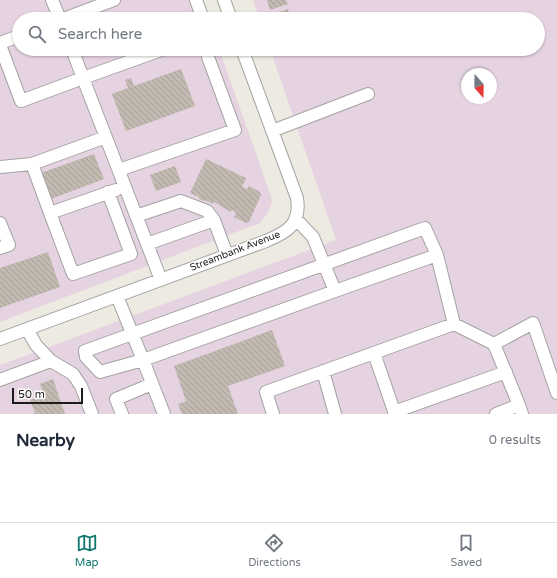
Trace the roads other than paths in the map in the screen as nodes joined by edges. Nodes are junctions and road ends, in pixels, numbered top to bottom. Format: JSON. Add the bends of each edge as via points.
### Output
{"nodes":[{"id":1,"x":52,"y":0,"type":"edge"},
{"id":2,"x":114,"y":0,"type":"edge"},
{"id":3,"x":196,"y":0,"type":"edge"},
{"id":4,"x":224,"y":0,"type":"edge"},
{"id":5,"x":57,"y":12,"type":"edge"},
{"id":6,"x":82,"y":12,"type":"edge"},
{"id":7,"x":200,"y":12,"type":"edge"},
{"id":8,"x":228,"y":12,"type":"edge"},
{"id":9,"x":12,"y":39,"type":"edge"},
{"id":10,"x":0,"y":44,"type":"edge"},
{"id":11,"x":75,"y":56,"type":"edge"},
{"id":12,"x":144,"y":56,"type":"edge"},
{"id":13,"x":245,"y":56,"type":"edge"},
{"id":14,"x":208,"y":57,"type":"dead end"},
{"id":15,"x":83,"y":78,"type":"junction"},
{"id":16,"x":368,"y":94,"type":"dead end"},
{"id":17,"x":272,"y":130,"type":"junction"},
{"id":18,"x":106,"y":137,"type":"junction"},
{"id":19,"x":32,"y":164,"type":"junction"},
{"id":20,"x":0,"y":167,"type":"edge"},
{"id":21,"x":119,"y":170,"type":"junction"},
{"id":22,"x":125,"y":186,"type":"junction"},
{"id":23,"x":108,"y":192,"type":"junction"},
{"id":24,"x":50,"y":213,"type":"junction"},
{"id":25,"x":136,"y":216,"type":"junction"},
{"id":26,"x":296,"y":219,"type":"junction"},
{"id":27,"x":214,"y":220,"type":"junction"},
{"id":28,"x":0,"y":223,"type":"edge"},
{"id":29,"x":147,"y":244,"type":"junction"},
{"id":30,"x":0,"y":248,"type":"edge"},
{"id":31,"x":227,"y":255,"type":"junction"},
{"id":32,"x":437,"y":256,"type":"junction"},
{"id":33,"x":324,"y":264,"type":"junction"},
{"id":34,"x":161,"y":280,"type":"junction"},
{"id":35,"x":335,"y":291,"type":"junction"},
{"id":36,"x":117,"y":296,"type":"junction"},
{"id":37,"x":454,"y":324,"type":"junction"},
{"id":38,"x":27,"y":329,"type":"junction"},
{"id":39,"x":132,"y":334,"type":"junction"},
{"id":40,"x":0,"y":339,"type":"edge"},
{"id":41,"x":494,"y":344,"type":"junction"},
{"id":42,"x":374,"y":353,"type":"junction"},
{"id":43,"x":143,"y":360,"type":"junction"},
{"id":44,"x":51,"y":361,"type":"junction"},
{"id":45,"x":323,"y":372,"type":"junction"},
{"id":46,"x":506,"y":372,"type":"junction"},
{"id":47,"x":0,"y":380,"type":"edge"},
{"id":48,"x":152,"y":384,"type":"junction"},
{"id":49,"x":557,"y":393,"type":"edge"},
{"id":50,"x":521,"y":410,"type":"edge"},
{"id":51,"x":394,"y":413,"type":"edge"},
{"id":52,"x":92,"y":414,"type":"edge"},
{"id":53,"x":122,"y":414,"type":"edge"},
{"id":54,"x":164,"y":414,"type":"edge"},
{"id":55,"x":273,"y":414,"type":"edge"},
{"id":56,"x":335,"y":414,"type":"edge"},
{"id":57,"x":496,"y":414,"type":"edge"}],
"edges":[{"from":1,"to":5,"type":"street"},
{"from":2,"to":6,"type":"street"},
{"from":3,"to":7,"type":"street"},
{"from":4,"to":8,"type":"street"},
{"from":9,"to":10,"type":"street"},
{"from":10,"to":15,"type":"street","via":[[21,101]]},
{"from":11,"to":15,"type":"street"},
{"from":12,"to":15,"type":"street"},
{"from":13,"to":17,"type":"street"},
{"from":14,"to":21,"type":"street","via":[[235,130]]},
{"from":15,"to":18,"type":"street"},
{"from":16,"to":17,"type":"street"},
{"from":17,"to":26,"type":"street","via":[[297,198]]},
{"from":18,"to":19,"type":"street"},
{"from":18,"to":21,"type":"street"},
{"from":19,"to":20,"type":"street"},
{"from":19,"to":24,"type":"street"},
{"from":21,"to":22,"type":"street"},
{"from":22,"to":23,"type":"street"},
{"from":22,"to":25,"type":"street"},
{"from":23,"to":24,"type":"street"},
{"from":23,"to":24,"type":"street","via":[[131,254],[72,274]]},
{"from":25,"to":27,"type":"street","via":[[181,201],[207,211]]},
{"from":25,"to":29,"type":"street"},
{"from":26,"to":31,"type":"street","name":"Streambank Avenue","via":[[287,230],[274,238]]},
{"from":26,"to":33,"type":"street","via":[[314,237]]},
{"from":27,"to":29,"type":"street"},
{"from":27,"to":31,"type":"street"},
{"from":28,"to":30,"type":"street","via":[[9,245]]},
{"from":29,"to":34,"type":"street"},
{"from":31,"to":34,"type":"street","name":"Streambank Avenue"},
{"from":32,"to":33,"type":"street","via":[[425,228]]},
{"from":32,"to":35,"type":"street"},
{"from":32,"to":37,"type":"street"},
{"from":33,"to":35,"type":"street"},
{"from":33,"to":39,"type":"street"},
{"from":34,"to":36,"type":"street","name":"Streambank Avenue"},
{"from":35,"to":43,"type":"street"},
{"from":36,"to":38,"type":"street","name":"Streambank Avenue"},
{"from":36,"to":39,"type":"street"},
{"from":37,"to":41,"type":"street"},
{"from":37,"to":42,"type":"street"},
{"from":38,"to":40,"type":"street","name":"Streambank Avenue"},
{"from":38,"to":44,"type":"street","via":[[36,345]]},
{"from":39,"to":43,"type":"street"},
{"from":39,"to":43,"type":"street","via":[[85,351],[86,357],[100,372]]},
{"from":41,"to":46,"type":"street"},
{"from":41,"to":49,"type":"street","via":[[533,323]]},
{"from":42,"to":45,"type":"street"},
{"from":42,"to":51,"type":"street"},
{"from":43,"to":48,"type":"street"},
{"from":44,"to":47,"type":"street"},
{"from":44,"to":52,"type":"street","via":[[73,374],[81,386]]},
{"from":45,"to":55,"type":"street","via":[[266,392]]},
{"from":45,"to":56,"type":"street"},
{"from":46,"to":50,"type":"street"},
{"from":46,"to":51,"type":"street"},
{"from":48,"to":53,"type":"street","via":[[116,399]]},
{"from":48,"to":54,"type":"street"},
{"from":50,"to":57,"type":"street"}]}
